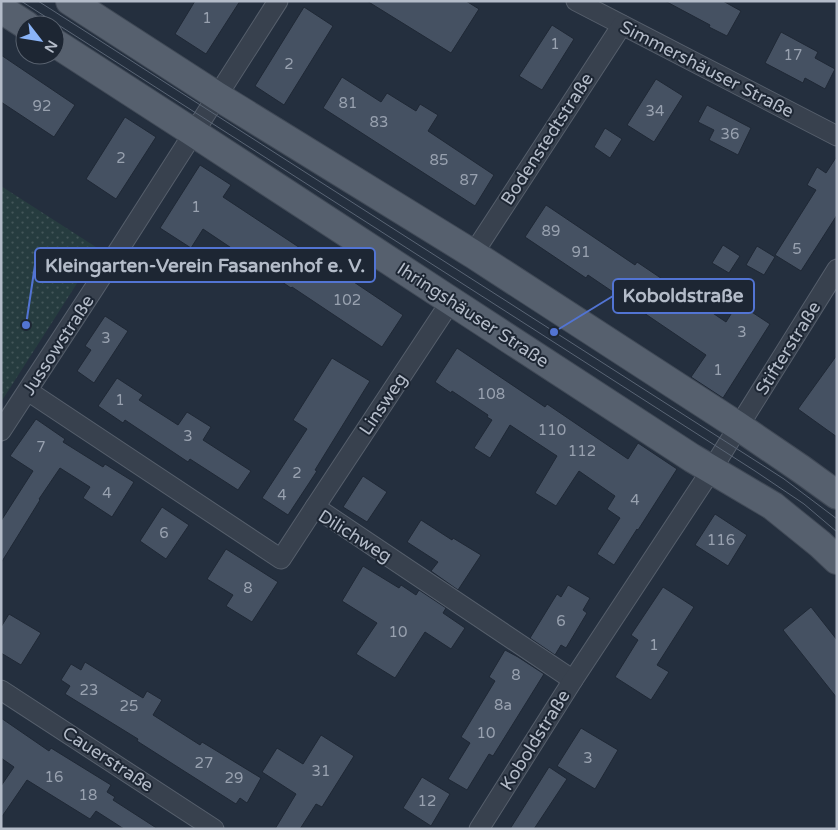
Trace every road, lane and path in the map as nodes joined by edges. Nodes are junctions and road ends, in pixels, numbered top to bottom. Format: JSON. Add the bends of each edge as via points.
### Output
{"nodes":[{"id":1,"x":70,"y":1,"type":"edge"},
{"id":2,"x":278,"y":1,"type":"edge"},
{"id":3,"x":576,"y":1,"type":"edge"},
{"id":4,"x":1,"y":9,"type":"edge"},
{"id":5,"x":15,"y":18,"type":"edge"},
{"id":6,"x":622,"y":25,"type":"junction"},
{"id":7,"x":65,"y":50,"type":"edge"},
{"id":8,"x":217,"y":96,"type":"junction"},
{"id":9,"x":194,"y":132,"type":"junction"},
{"id":10,"x":837,"y":136,"type":"edge"},
{"id":11,"x":473,"y":254,"type":"junction"},
{"id":12,"x":837,"y":269,"type":"edge"},
{"id":13,"x":451,"y":302,"type":"junction"},
{"id":14,"x":28,"y":391,"type":"junction"},
{"id":15,"x":738,"y":426,"type":"junction"},
{"id":16,"x":1,"y":431,"type":"edge"},
{"id":17,"x":712,"y":469,"type":"junction"},
{"id":18,"x":837,"y":495,"type":"edge"},
{"id":19,"x":315,"y":507,"type":"junction"},
{"id":20,"x":837,"y":560,"type":"edge"},
{"id":21,"x":573,"y":680,"type":"junction"},
{"id":22,"x":1,"y":690,"type":"edge"},
{"id":23,"x":214,"y":829,"type":"edge"},
{"id":24,"x":479,"y":829,"type":"edge"}],
"edges":[{"from":1,"to":8,"type":"main road"},
{"from":2,"to":8,"type":"street","name":"Jussowstraße"},
{"from":3,"to":6,"type":"street","name":"Simmershäuser Straße"},
{"from":4,"to":5,"type":"main road"},
{"from":6,"to":10,"type":"street","name":"Simmershäuser Straße"},
{"from":6,"to":11,"type":"street","name":"Bodenstedtstraße"},
{"from":7,"to":9,"type":"main road","name":"Ihringshäuser Straße"},
{"from":8,"to":9,"type":"street","name":"Jussowstraße"},
{"from":8,"to":11,"type":"main road"},
{"from":9,"to":13,"type":"main road","name":"Ihringshäuser Straße"},
{"from":9,"to":14,"type":"street","name":"Jussowstraße"},
{"from":11,"to":15,"type":"main road"},
{"from":12,"to":15,"type":"street","name":"Stifterstraße"},
{"from":13,"to":17,"type":"main road","name":"Ihringshäuser Straße"},
{"from":13,"to":19,"type":"street","name":"Linsweg"},
{"from":14,"to":16,"type":"street","name":"Jussowstraße"},
{"from":14,"to":19,"type":"street","name":"Dilichweg","via":[[281,558]]},
{"from":15,"to":17,"type":"street","name":"Koboldstraße"},
{"from":15,"to":18,"type":"main road"},
{"from":17,"to":20,"type":"main road","name":"Ihringshäuser Straße","via":[[773,506]]},
{"from":17,"to":21,"type":"street","name":"Koboldstraße"},
{"from":19,"to":21,"type":"street","name":"Dilichweg"},
{"from":21,"to":24,"type":"street","name":"Koboldstraße"},
{"from":22,"to":23,"type":"street","name":"Cauerstraße"}]}
